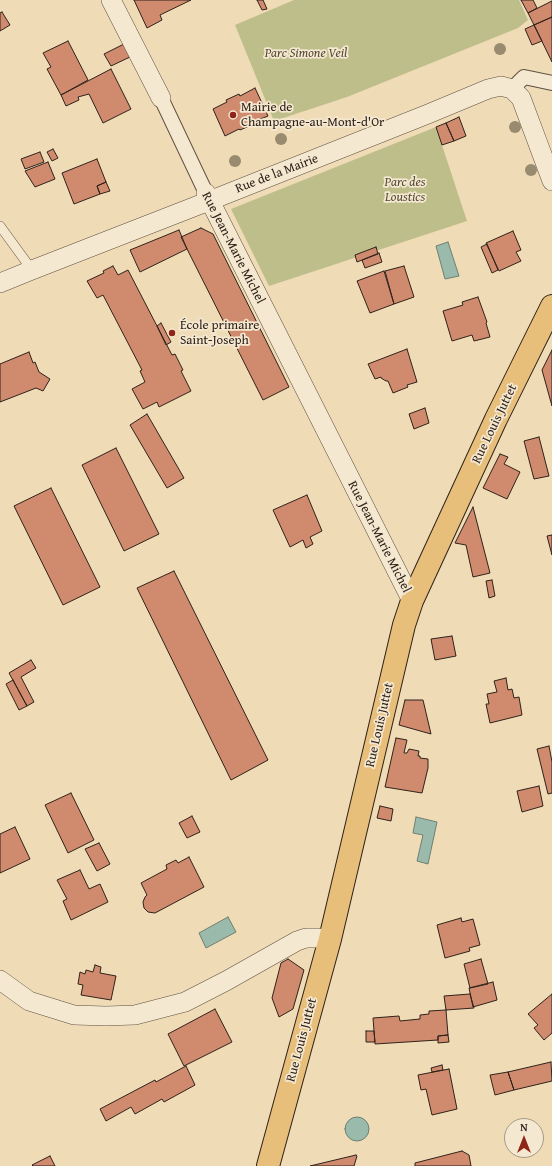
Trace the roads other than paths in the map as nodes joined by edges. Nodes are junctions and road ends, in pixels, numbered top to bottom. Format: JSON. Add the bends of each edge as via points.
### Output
{"nodes":[{"id":1,"x":111,"y":0,"type":"edge"},
{"id":2,"x":552,"y":83,"type":"edge"},
{"id":3,"x":512,"y":89,"type":"junction"},
{"id":4,"x":161,"y":98,"type":"joint"},
{"id":5,"x":552,"y":181,"type":"edge"},
{"id":6,"x":208,"y":197,"type":"junction"},
{"id":7,"x":0,"y":226,"type":"edge"},
{"id":8,"x":32,"y":270,"type":"junction"},
{"id":9,"x":0,"y":283,"type":"edge"},
{"id":10,"x":552,"y":306,"type":"edge"},
{"id":11,"x":412,"y":601,"type":"junction"},
{"id":12,"x":313,"y":939,"type":"junction"},
{"id":13,"x":0,"y":980,"type":"edge"},
{"id":14,"x":268,"y":1166,"type":"edge"}],
"edges":[{"from":1,"to":4,"type":"street","name":"Rue Jean-Marie Michel"},
{"from":2,"to":3,"type":"street","via":[[524,78]]},
{"from":3,"to":5,"type":"street","via":[[521,98]]},
{"from":3,"to":6,"type":"street","name":"Rue de la Mairie","via":[[501,86],[488,89]]},
{"from":4,"to":6,"type":"street","name":"Rue Jean-Marie Michel"},
{"from":6,"to":8,"type":"street","name":"Rue de la Mairie"},
{"from":6,"to":11,"type":"street","name":"Rue Jean-Marie Michel"},
{"from":7,"to":8,"type":"lane"},
{"from":8,"to":9,"type":"street","name":"Rue de la Mairie"},
{"from":10,"to":11,"type":"main road","name":"Rue Louis Juttet","via":[[496,419]]},
{"from":11,"to":12,"type":"main road","name":"Rue Louis Juttet"},
{"from":12,"to":13,"type":"street","via":[[185,1002],[135,1015],[74,1015],[29,1001]]},
{"from":12,"to":14,"type":"main road","name":"Rue Louis Juttet"}]}
